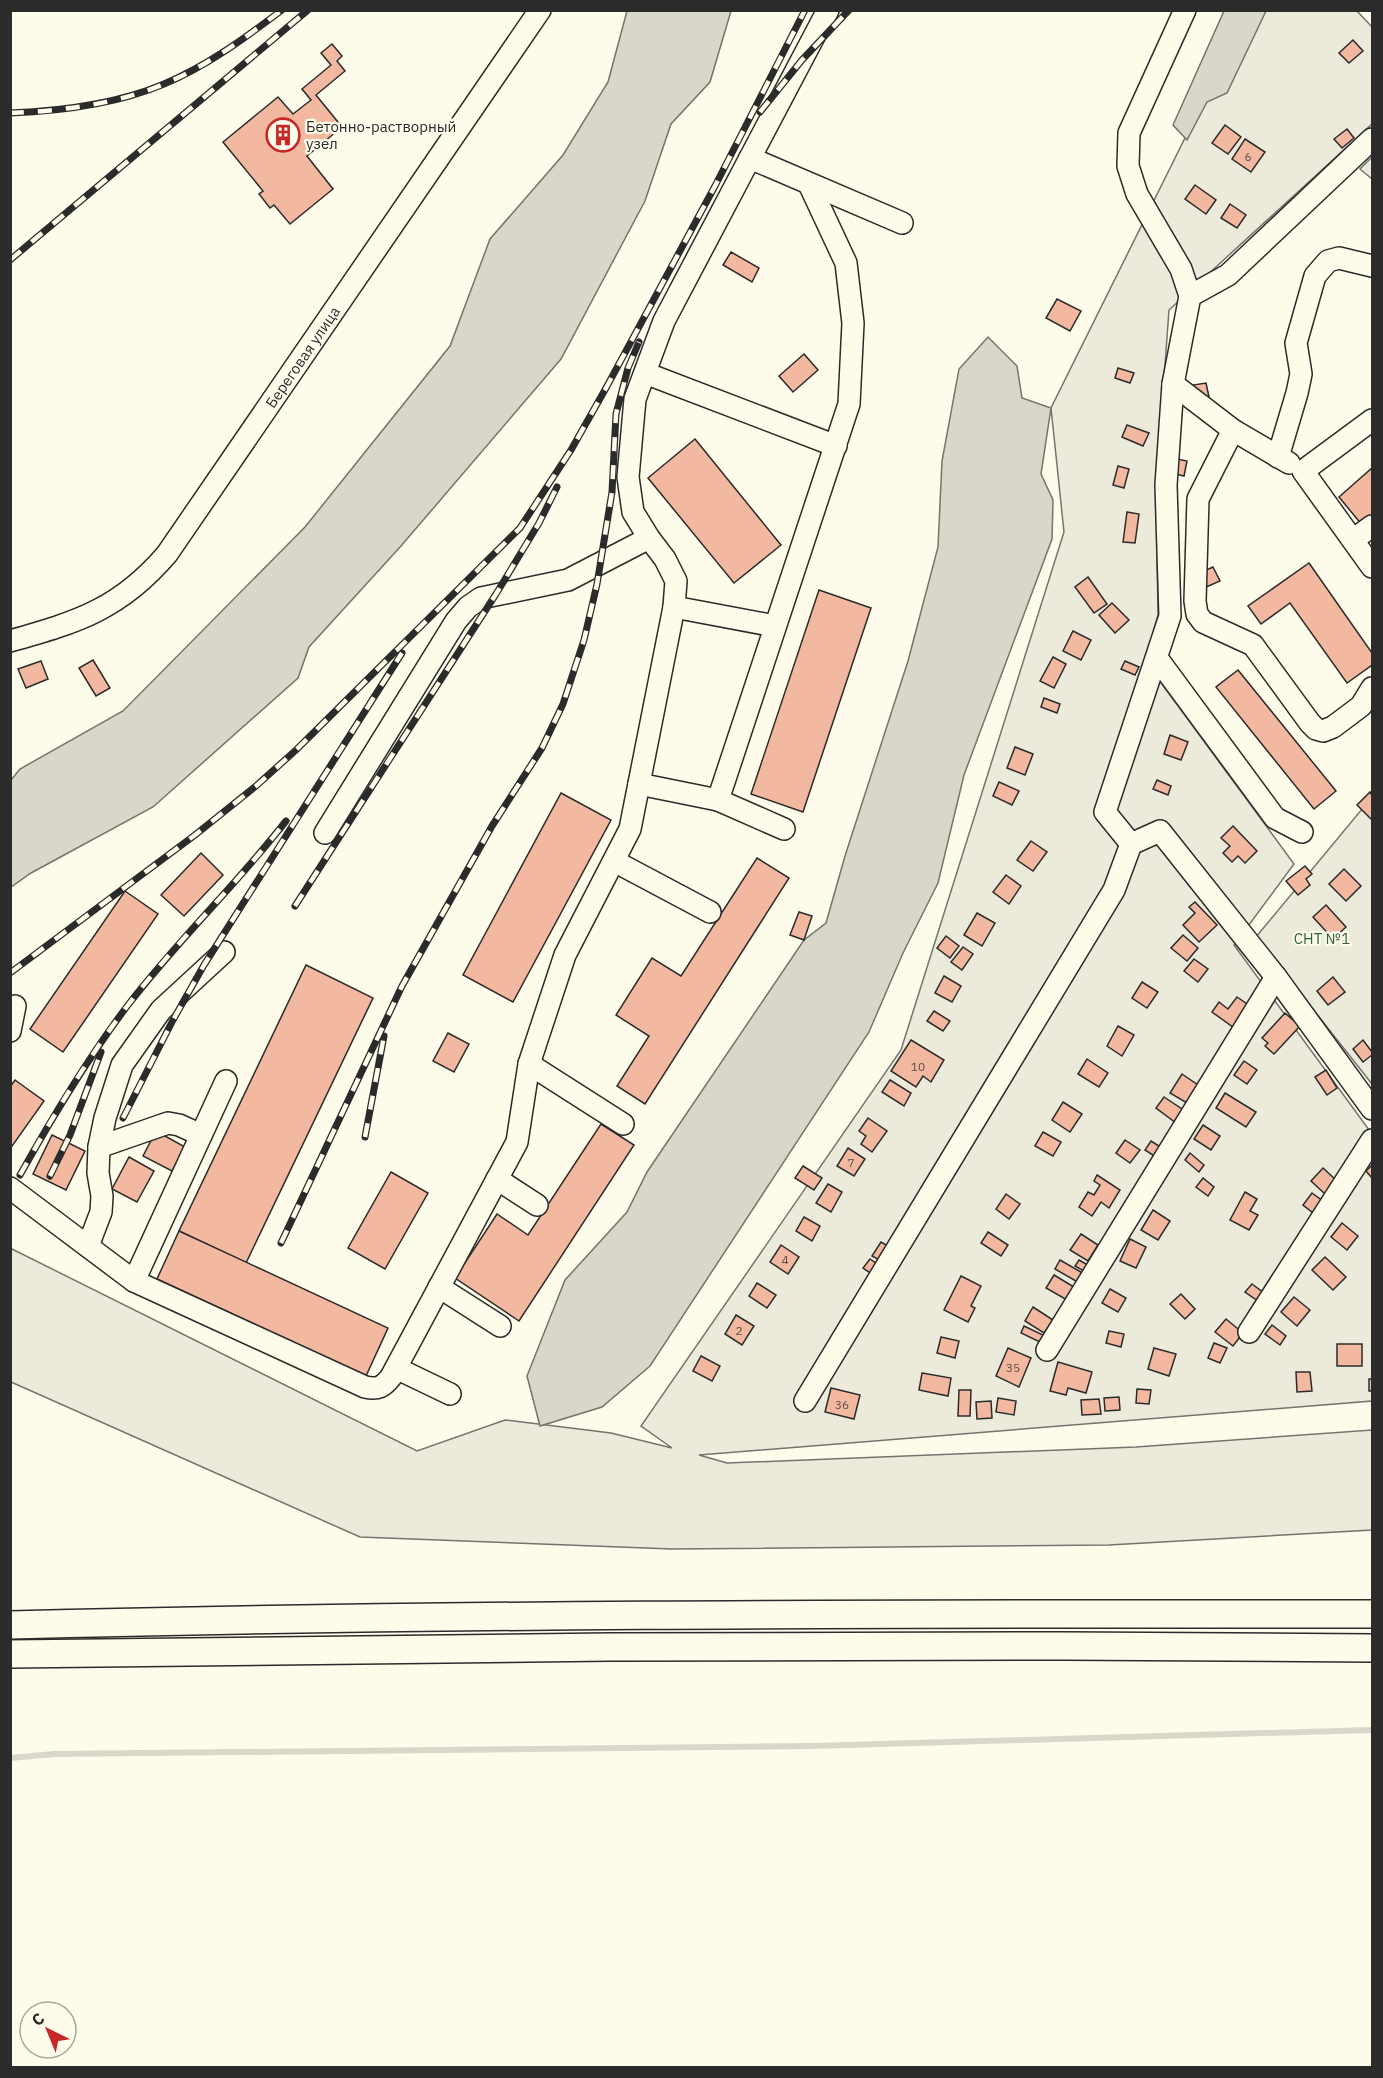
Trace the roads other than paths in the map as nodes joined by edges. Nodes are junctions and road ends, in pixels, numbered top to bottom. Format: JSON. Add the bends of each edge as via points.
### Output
{"nodes":[{"id":1,"x":540,"y":10,"type":"edge"},
{"id":2,"x":828,"y":10,"type":"edge"},
{"id":3,"x":1185,"y":10,"type":"edge"},
{"id":4,"x":1372,"y":139,"type":"edge"},
{"id":5,"x":750,"y":159,"type":"junction"},
{"id":6,"x":1364,"y":161,"type":"edge"},
{"id":7,"x":809,"y":184,"type":"junction"},
{"id":8,"x":902,"y":223,"type":"dead end"},
{"id":9,"x":1372,"y":266,"type":"edge"},
{"id":10,"x":1190,"y":296,"type":"junction"},
{"id":11,"x":645,"y":374,"type":"junction"},
{"id":12,"x":1173,"y":384,"type":"junction"},
{"id":13,"x":1372,"y":420,"type":"edge"},
{"id":14,"x":1233,"y":430,"type":"junction"},
{"id":15,"x":836,"y":446,"type":"junction"},
{"id":16,"x":1278,"y":456,"type":"junction"},
{"id":17,"x":1303,"y":471,"type":"junction"},
{"id":18,"x":1372,"y":526,"type":"edge"},
{"id":19,"x":649,"y":538,"type":"junction"},
{"id":20,"x":1353,"y":540,"type":"junction"},
{"id":21,"x":1372,"y":567,"type":"edge"},
{"id":22,"x":674,"y":607,"type":"junction"},
{"id":23,"x":775,"y":626,"type":"junction"},
{"id":24,"x":10,"y":641,"type":"edge"},
{"id":25,"x":1157,"y":658,"type":"junction"},
{"id":26,"x":1372,"y":688,"type":"edge"},
{"id":27,"x":639,"y":784,"type":"junction"},
{"id":28,"x":718,"y":800,"type":"junction"},
{"id":29,"x":784,"y":830,"type":"dead end"},
{"id":30,"x":1302,"y":832,"type":"dead end"},
{"id":31,"x":325,"y":833,"type":"dead end"},
{"id":32,"x":1131,"y":844,"type":"junction"},
{"id":33,"x":614,"y":861,"type":"junction"},
{"id":34,"x":710,"y":912,"type":"dead end"},
{"id":35,"x":224,"y":952,"type":"dead end"},
{"id":36,"x":1276,"y":977,"type":"junction"},
{"id":37,"x":15,"y":1006,"type":"dead end"},
{"id":38,"x":10,"y":1030,"type":"edge"},
{"id":39,"x":529,"y":1064,"type":"junction"},
{"id":40,"x":226,"y":1081,"type":"dead end"},
{"id":41,"x":1372,"y":1109,"type":"edge"},
{"id":42,"x":623,"y":1124,"type":"dead end"},
{"id":43,"x":201,"y":1135,"type":"junction"},
{"id":44,"x":1372,"y":1140,"type":"edge"},
{"id":45,"x":99,"y":1147,"type":"junction"},
{"id":46,"x":497,"y":1179,"type":"junction"},
{"id":47,"x":10,"y":1188,"type":"edge"},
{"id":48,"x":537,"y":1204,"type":"dead end"},
{"id":49,"x":88,"y":1246,"type":"junction"},
{"id":50,"x":134,"y":1281,"type":"junction"},
{"id":51,"x":439,"y":1287,"type":"junction"},
{"id":52,"x":500,"y":1326,"type":"dead end"},
{"id":53,"x":1249,"y":1332,"type":"dead end"},
{"id":54,"x":1047,"y":1350,"type":"dead end"},
{"id":55,"x":396,"y":1368,"type":"junction"},
{"id":56,"x":450,"y":1394,"type":"dead end"},
{"id":57,"x":805,"y":1401,"type":"dead end"},
{"id":58,"x":10,"y":1614,"type":"edge"},
{"id":59,"x":1372,"y":1614,"type":"edge"},
{"id":60,"x":70,"y":1623,"type":"junction"},
{"id":61,"x":10,"y":1625,"type":"edge"},
{"id":62,"x":1372,"y":1648,"type":"edge"},
{"id":63,"x":10,"y":1654,"type":"edge"}],
"edges":[{"from":1,"to":24,"type":"street","name":"Береговая улица","via":[[167,554],[151,573],[110,605],[61,626]]},
{"from":2,"to":5,"type":"street"},
{"from":3,"to":10,"type":"street","via":[[1129,133],[1128,166],[1137,194],[1181,269]]},
{"from":4,"to":6,"type":"street"},
{"from":5,"to":7,"type":"street"},
{"from":5,"to":11,"type":"street","via":[[664,321]]},
{"from":6,"to":10,"type":"street","via":[[1228,275]]},
{"from":7,"to":8,"type":"street"},
{"from":7,"to":15,"type":"street","via":[[846,263],[853,323],[849,404]]},
{"from":9,"to":16,"type":"street","via":[[1339,258],[1328,261],[1315,276],[1296,343],[1301,374],[1298,393]]},
{"from":10,"to":12,"type":"street"},
{"from":11,"to":15,"type":"street"},
{"from":11,"to":19,"type":"street","via":[[635,399],[628,477],[633,512]]},
{"from":12,"to":14,"type":"street"},
{"from":12,"to":25,"type":"street","via":[[1166,485],[1170,616]]},
{"from":13,"to":17,"type":"street"},
{"from":14,"to":16,"type":"street"},
{"from":14,"to":26,"type":"street","via":[[1198,499],[1197,614],[1203,622],[1253,645],[1316,729],[1333,727],[1361,706]]},
{"from":15,"to":23,"type":"street"},
{"from":16,"to":17,"type":"street"},
{"from":17,"to":20,"type":"street"},
{"from":18,"to":20,"type":"street"},
{"from":19,"to":22,"type":"street","via":[[676,581]]},
{"from":19,"to":31,"type":"street","via":[[568,580],[481,598],[468,607]]},
{"from":20,"to":21,"type":"street"},
{"from":22,"to":23,"type":"street"},
{"from":22,"to":27,"type":"street"},
{"from":23,"to":28,"type":"street"},
{"from":25,"to":30,"type":"street","via":[[1275,818]]},
{"from":25,"to":32,"type":"street","via":[[1105,812]]},
{"from":27,"to":28,"type":"street"},
{"from":27,"to":33,"type":"street","via":[[630,830]]},
{"from":28,"to":29,"type":"street"},
{"from":32,"to":36,"type":"street","via":[[1160,831]]},
{"from":32,"to":57,"type":"street","via":[[1114,890]]},
{"from":33,"to":34,"type":"street"},
{"from":33,"to":39,"type":"street","via":[[565,955]]},
{"from":35,"to":45,"type":"street","via":[[161,1010],[122,1065]]},
{"from":36,"to":41,"type":"street"},
{"from":36,"to":54,"type":"street"},
{"from":37,"to":38,"type":"street"},
{"from":39,"to":42,"type":"street"},
{"from":39,"to":46,"type":"street","via":[[517,1142]]},
{"from":40,"to":43,"type":"street"},
{"from":43,"to":45,"type":"street","via":[[168,1123]]},
{"from":43,"to":50,"type":"street"},
{"from":44,"to":53,"type":"street"},
{"from":45,"to":49,"type":"street","via":[[101,1212]]},
{"from":46,"to":48,"type":"street"},
{"from":46,"to":51,"type":"street"},
{"from":47,"to":49,"type":"street"},
{"from":49,"to":50,"type":"street"},
{"from":50,"to":55,"type":"street","via":[[365,1387],[383,1386]]},
{"from":51,"to":52,"type":"street"},
{"from":51,"to":55,"type":"street"},
{"from":55,"to":56,"type":"street"},
{"from":58,"to":60,"type":"street"},
{"from":59,"to":60,"type":"main road","via":[[597,1616]]},
{"from":60,"to":61,"type":"main road"},
{"from":62,"to":63,"type":"main road","via":[[609,1647]]}]}
